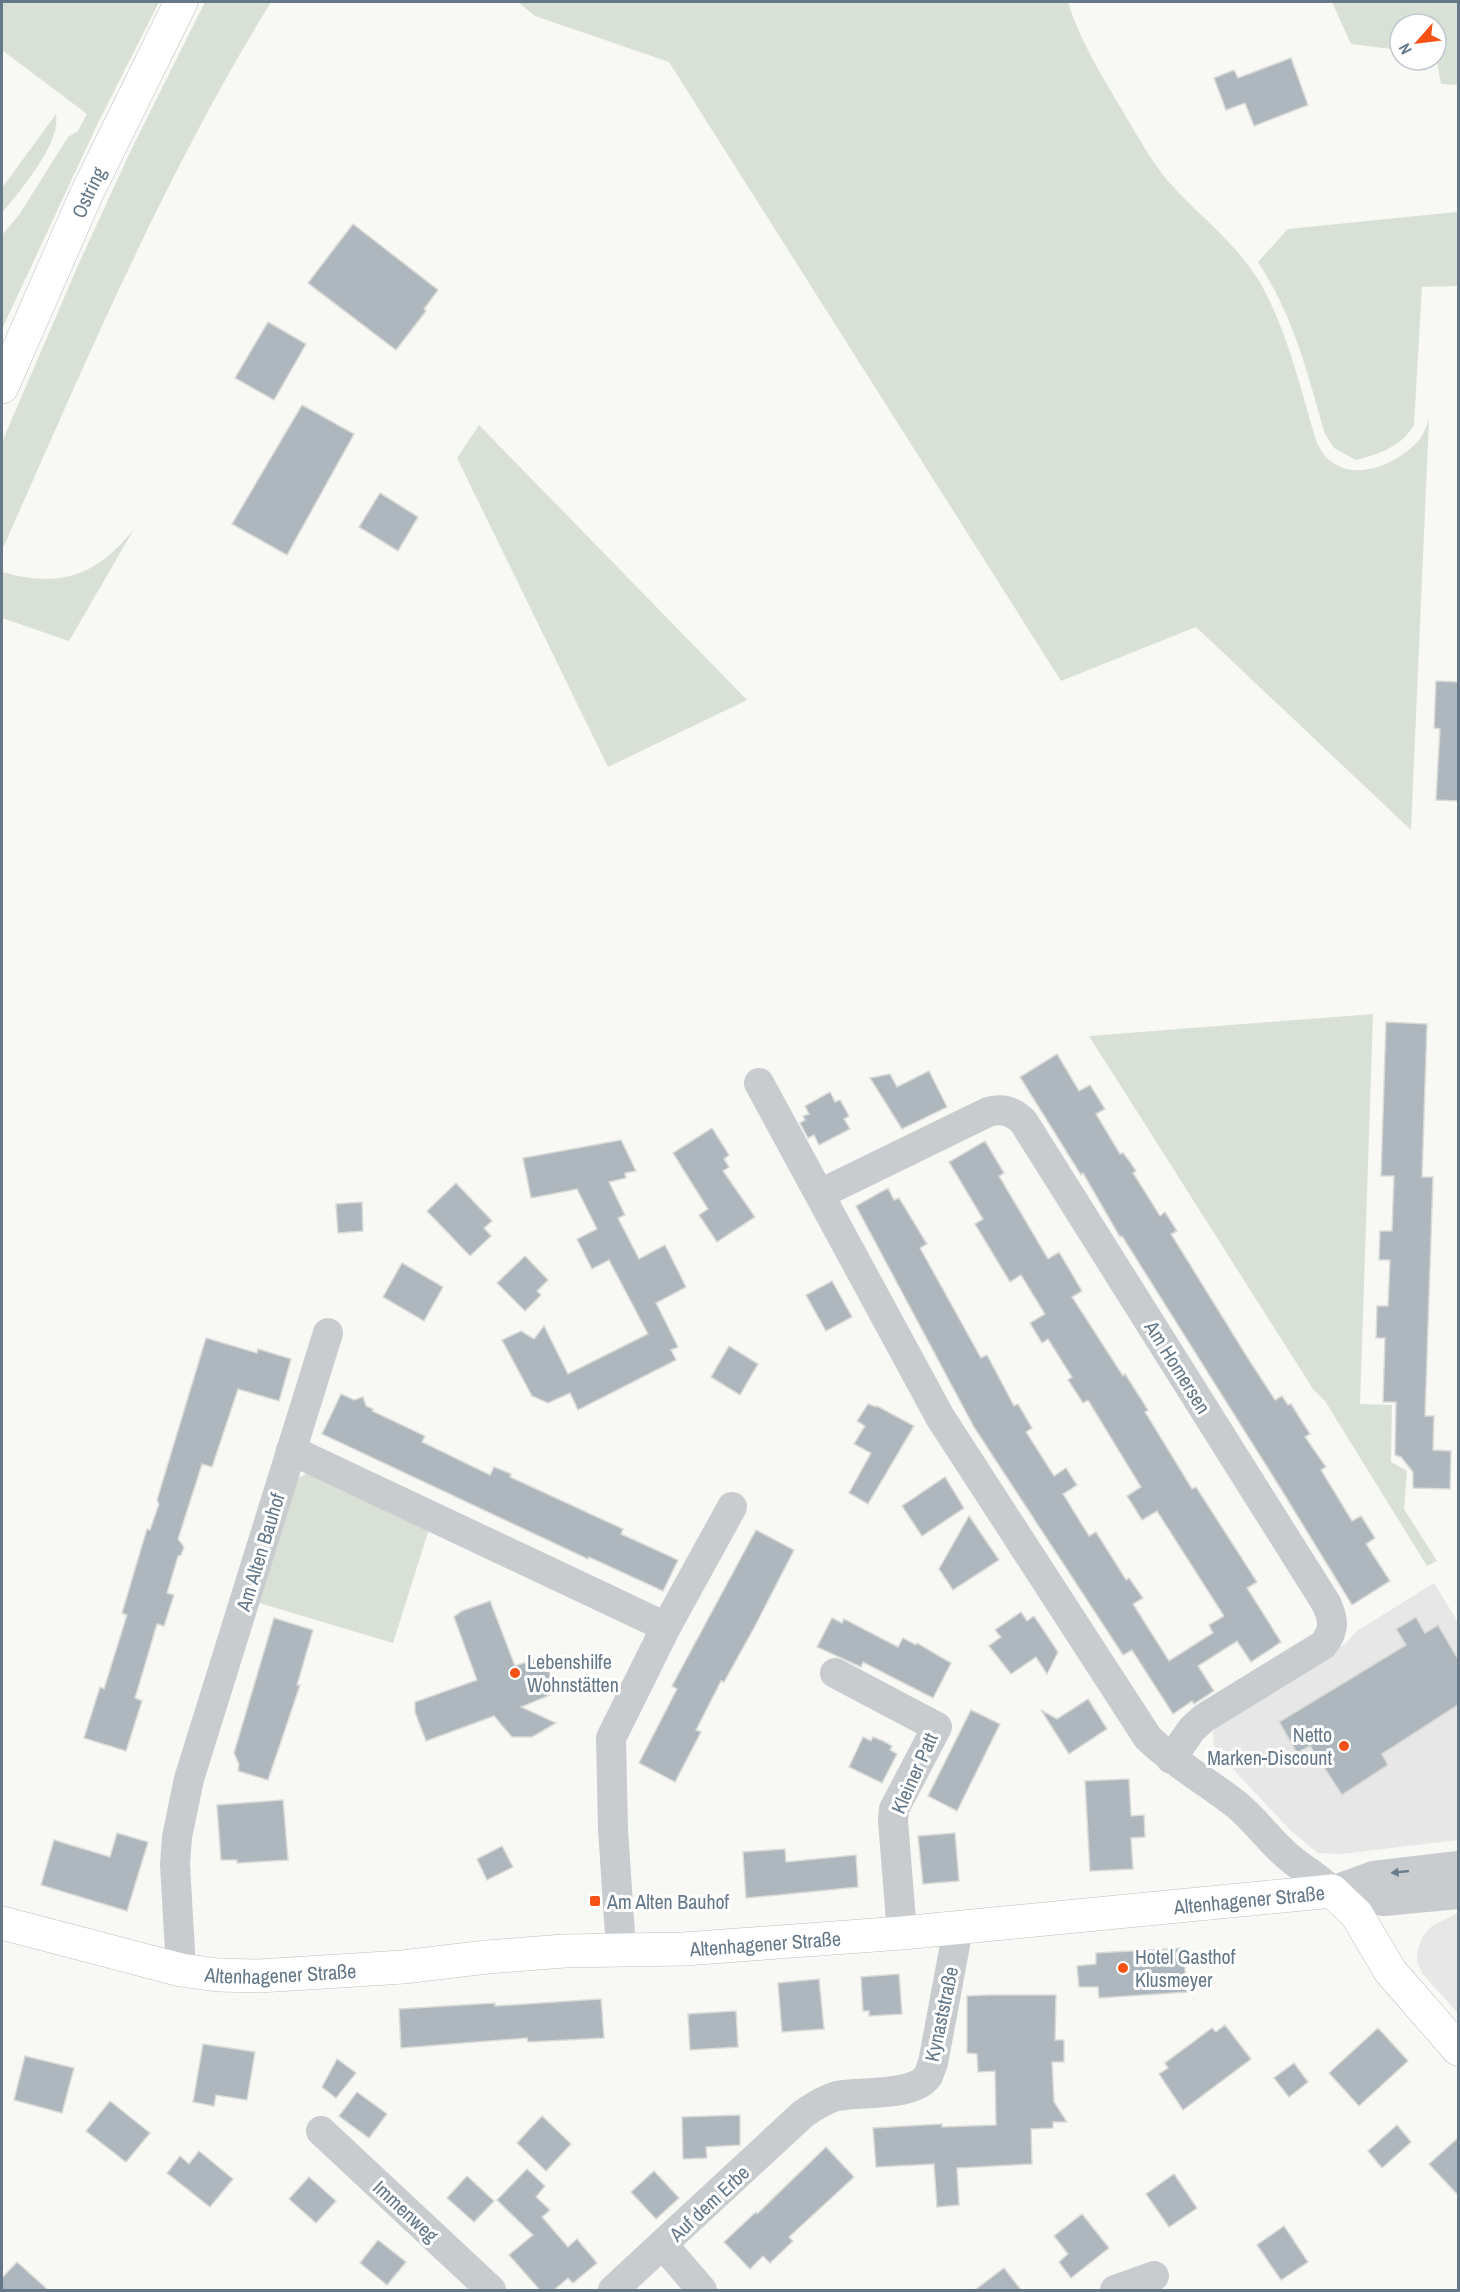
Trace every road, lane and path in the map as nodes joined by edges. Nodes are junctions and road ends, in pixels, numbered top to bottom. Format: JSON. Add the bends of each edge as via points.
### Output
{"nodes":[{"id":1,"x":181,"y":2,"type":"edge"},
{"id":2,"x":2,"y":387,"type":"edge"},
{"id":3,"x":759,"y":1083,"type":"dead end"},
{"id":4,"x":819,"y":1194,"type":"junction"},
{"id":5,"x":328,"y":1333,"type":"dead end"},
{"id":6,"x":291,"y":1450,"type":"junction"},
{"id":7,"x":732,"y":1507,"type":"dead end"},
{"id":8,"x":666,"y":1627,"type":"junction"},
{"id":9,"x":835,"y":1673,"type":"dead end"},
{"id":10,"x":1171,"y":1759,"type":"junction"},
{"id":11,"x":1458,"y":1866,"type":"edge"},
{"id":12,"x":1332,"y":1892,"type":"junction"},
{"id":13,"x":1458,"y":1894,"type":"edge"},
{"id":14,"x":2,"y":1923,"type":"edge"},
{"id":15,"x":952,"y":1927,"type":"junction"},
{"id":16,"x":902,"y":1933,"type":"junction"},
{"id":17,"x":621,"y":1950,"type":"junction"},
{"id":18,"x":181,"y":1971,"type":"junction"},
{"id":19,"x":1458,"y":2049,"type":"edge"},
{"id":20,"x":803,"y":2114,"type":"joint"},
{"id":21,"x":321,"y":2131,"type":"dead end"},
{"id":22,"x":664,"y":2246,"type":"junction"},
{"id":23,"x":1154,"y":2276,"type":"dead end"},
{"id":24,"x":491,"y":2290,"type":"edge"},
{"id":25,"x":613,"y":2290,"type":"edge"},
{"id":26,"x":702,"y":2290,"type":"edge"},
{"id":27,"x":1114,"y":2290,"type":"edge"}],
"edges":[{"from":1,"to":2,"type":"main road","name":"Ostring","via":[[86,195]]},
{"from":3,"to":4,"type":"street"},
{"from":4,"to":10,"type":"street","via":[[959,1448],[1148,1738]]},
{"from":4,"to":10,"type":"street","name":"Am Homersen","via":[[988,1112],[998,1109],[1015,1114],[1326,1603],[1333,1622],[1323,1645],[1204,1718]]},
{"from":5,"to":6,"type":"street","name":"Am Alten Bauhof"},
{"from":6,"to":8,"type":"street"},
{"from":6,"to":18,"type":"street","name":"Am Alten Bauhof","via":[[189,1779],[175,1864]]},
{"from":7,"to":8,"type":"street"},
{"from":8,"to":17,"type":"street","via":[[611,1738]]},
{"from":9,"to":16,"type":"street","name":"Kleiner Patt","via":[[937,1727],[894,1809]]},
{"from":10,"to":12,"type":"street","via":[[1238,1806],[1282,1851]]},
{"from":11,"to":12,"type":"street","one_way":true,"via":[[1373,1876]]},
{"from":12,"to":13,"type":"street","via":[[1384,1901]]},
{"from":12,"to":15,"type":"main road","name":"Altenhagener Straße"},
{"from":12,"to":19,"type":"main road","name":"Altenhagener Straße","via":[[1357,1915],[1390,1971]]},
{"from":14,"to":18,"type":"main road","name":"Altenhagener Straße"},
{"from":15,"to":16,"type":"main road","name":"Altenhagener Straße"},
{"from":15,"to":20,"type":"street","name":"Kynaststraße","via":[[955,1945],[927,2076],[905,2089],[835,2097]]},
{"from":16,"to":17,"type":"main road","name":"Altenhagener Straße"},
{"from":17,"to":18,"type":"main road","name":"Altenhagener Straße","via":[[564,1951],[259,1976]]},
{"from":20,"to":22,"type":"street","name":"Auf dem Erbe"},
{"from":21,"to":24,"type":"street","name":"Immenweg"},
{"from":22,"to":25,"type":"street","name":"Auf dem Erbe"},
{"from":22,"to":26,"type":"street"},
{"from":23,"to":27,"type":"street"}]}
